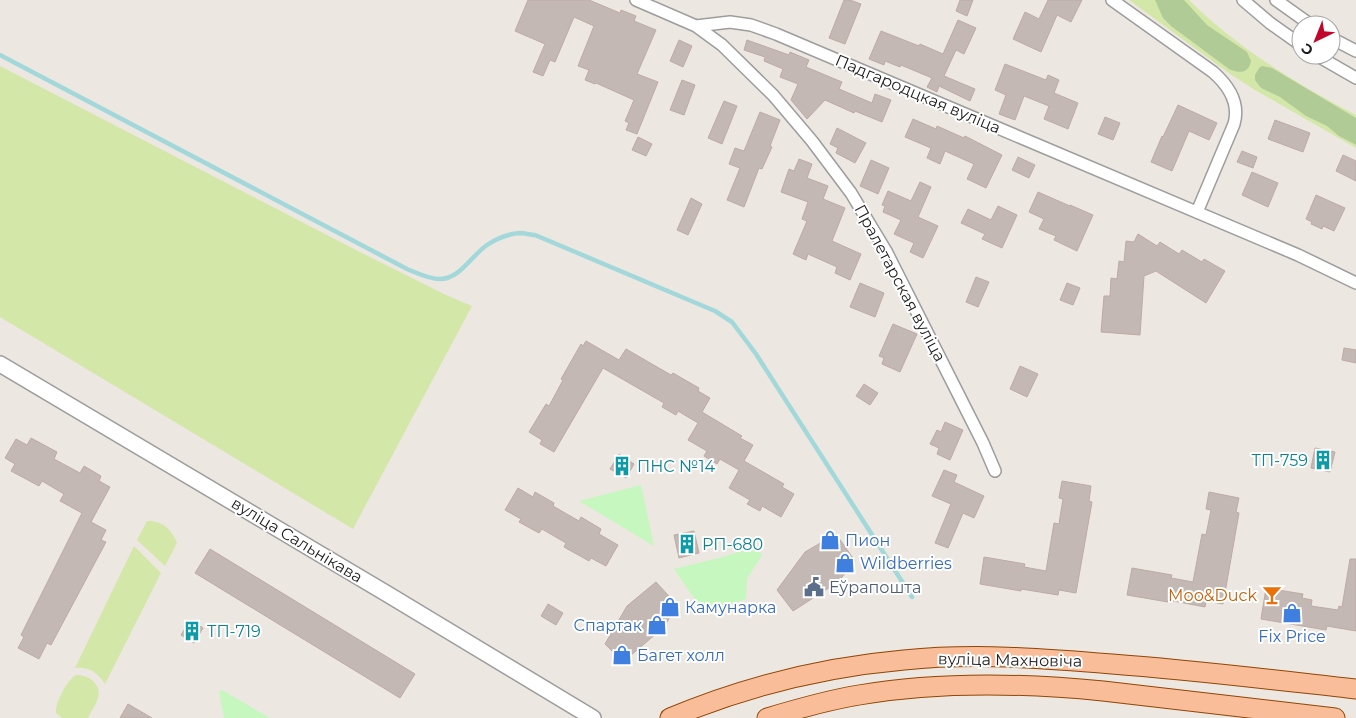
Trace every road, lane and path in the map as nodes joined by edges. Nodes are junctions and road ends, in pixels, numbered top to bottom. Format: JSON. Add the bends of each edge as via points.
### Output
{"nodes":[{"id":1,"x":636,"y":0,"type":"edge"},
{"id":2,"x":1112,"y":0,"type":"edge"},
{"id":3,"x":1243,"y":0,"type":"edge"},
{"id":4,"x":1276,"y":0,"type":"edge"},
{"id":5,"x":1297,"y":15,"type":"edge"},
{"id":6,"x":696,"y":26,"type":"junction"},
{"id":7,"x":1291,"y":38,"type":"edge"},
{"id":8,"x":1341,"y":43,"type":"edge"},
{"id":9,"x":1356,"y":51,"type":"edge"},
{"id":10,"x":1333,"y":65,"type":"edge"},
{"id":11,"x":1356,"y":78,"type":"edge"},
{"id":12,"x":1197,"y":212,"type":"junction"},
{"id":13,"x":1356,"y":283,"type":"edge"},
{"id":14,"x":0,"y":364,"type":"edge"},
{"id":15,"x":995,"y":471,"type":"dead end"},
{"id":16,"x":1356,"y":689,"type":"edge"},
{"id":17,"x":593,"y":718,"type":"edge"},
{"id":18,"x":670,"y":718,"type":"edge"},
{"id":19,"x":767,"y":718,"type":"edge"},
{"id":20,"x":1335,"y":718,"type":"edge"}],
"edges":[{"from":1,"to":6,"type":"street"},
{"from":2,"to":12,"type":"street","via":[[1213,72],[1233,97],[1236,108],[1234,124]]},
{"from":3,"to":7,"type":"street"},
{"from":4,"to":5,"type":"street"},
{"from":6,"to":12,"type":"street","name":"Падгародцкая вуліца","via":[[730,22],[776,34]]},
{"from":6,"to":15,"type":"street","name":"Пралетарская вуліца","via":[[722,45],[773,95],[851,193],[896,270]]},
{"from":8,"to":9,"type":"street"},
{"from":10,"to":11,"type":"street"},
{"from":12,"to":13,"type":"street","name":"Падгародцкая вуліца"},
{"from":14,"to":17,"type":"street","name":"вуліца Сальнікава"},
{"from":16,"to":18,"type":"main road","name":"вуліца Махновіча","via":[[1069,660],[942,657],[865,664],[790,678],[722,698]]},
{"from":19,"to":20,"type":"main road","name":"вуліца Махновіча","via":[[833,700],[883,691],[1003,685],[1103,691]]}]}
